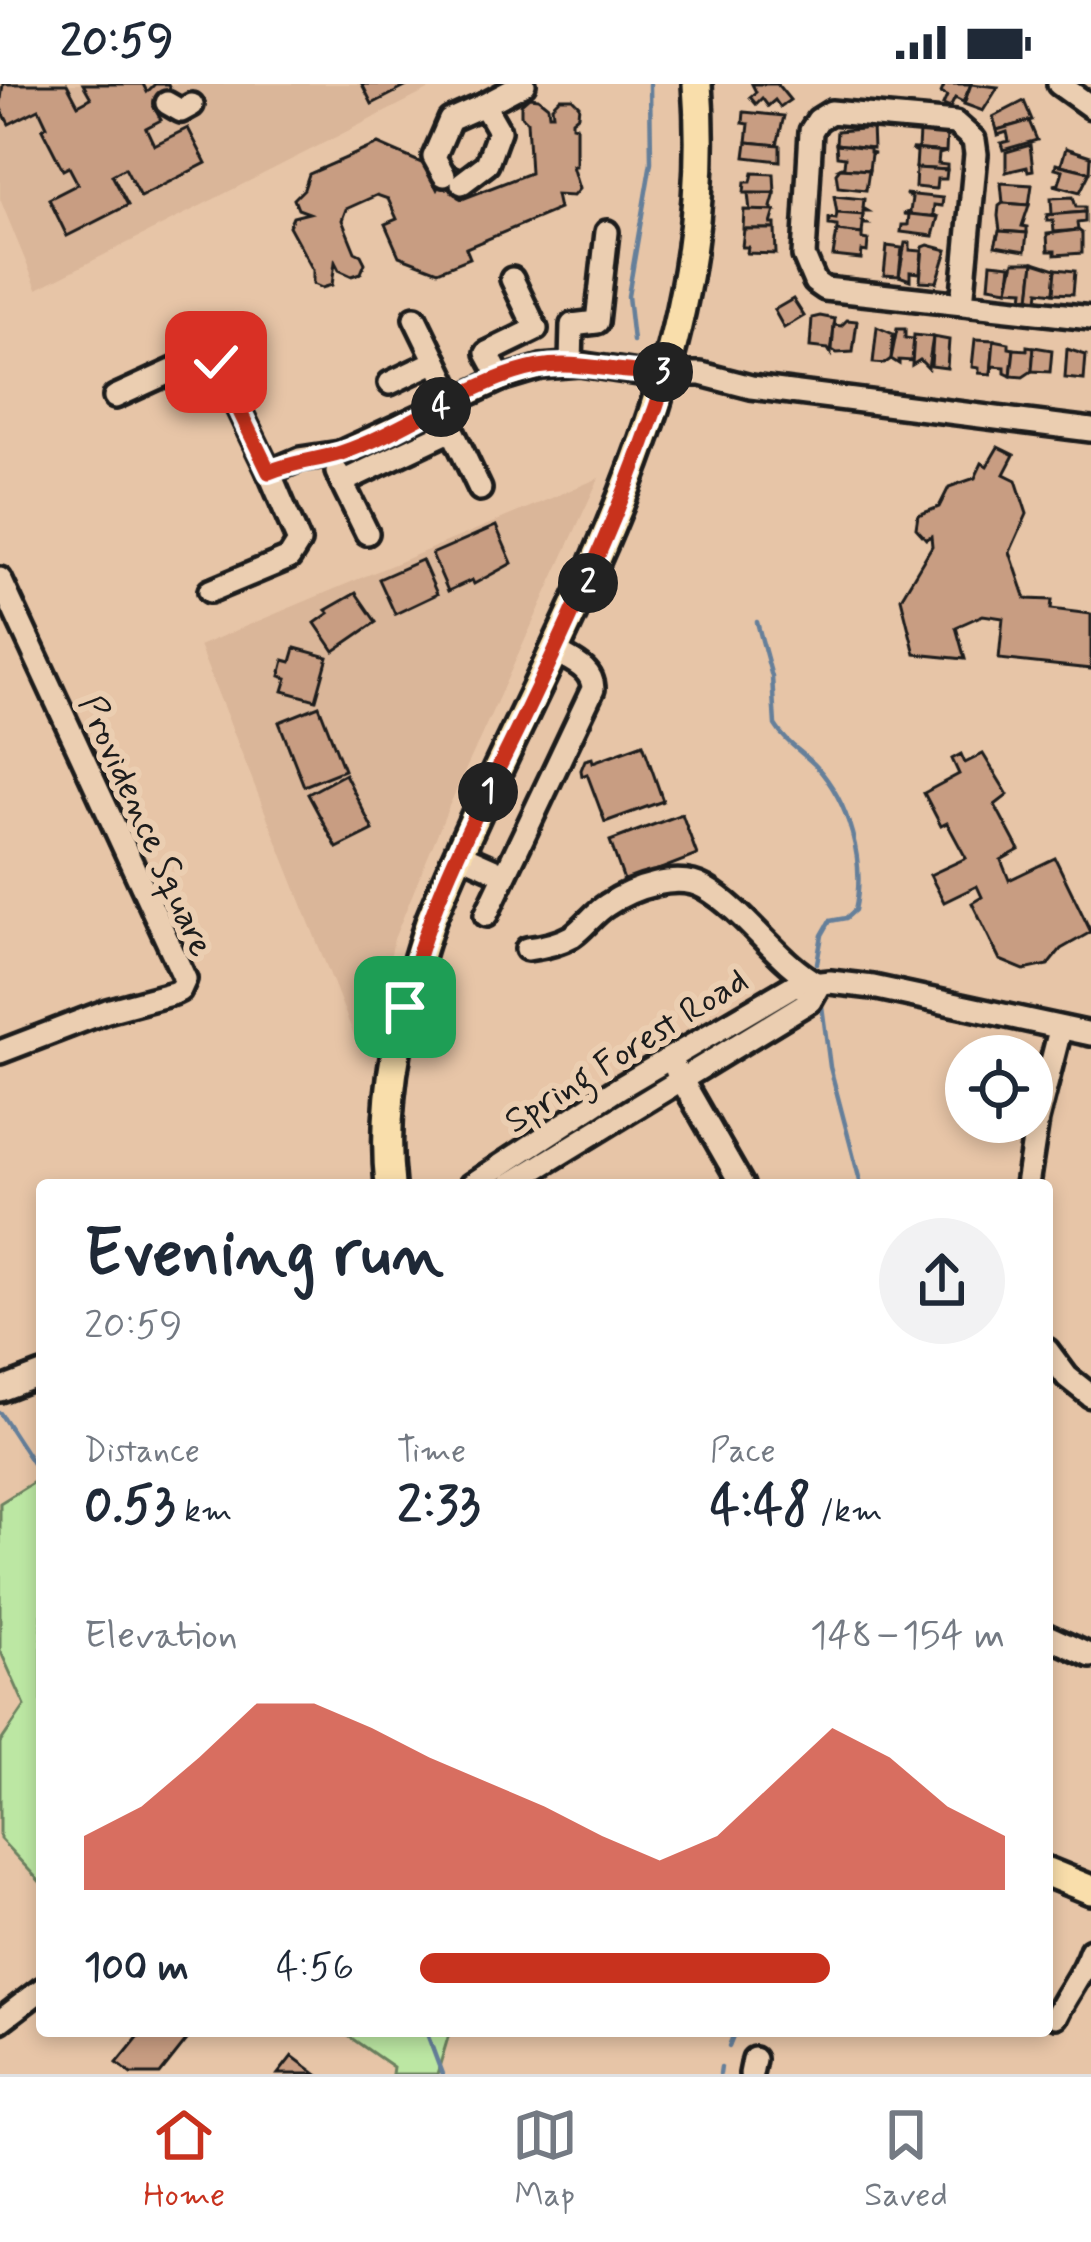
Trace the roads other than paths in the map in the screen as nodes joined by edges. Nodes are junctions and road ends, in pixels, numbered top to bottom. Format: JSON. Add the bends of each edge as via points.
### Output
{"nodes":[{"id":1,"x":524,"y":84,"type":"edge"},
{"id":2,"x":697,"y":84,"type":"edge"},
{"id":3,"x":1058,"y":84,"type":"edge"},
{"id":4,"x":166,"y":104,"type":"dead end"},
{"id":5,"x":192,"y":105,"type":"dead end"},
{"id":6,"x":484,"y":105,"type":"junction"},
{"id":7,"x":1091,"y":107,"type":"edge"},
{"id":8,"x":607,"y":232,"type":"dead end"},
{"id":9,"x":512,"y":279,"type":"dead end"},
{"id":10,"x":962,"y":304,"type":"junction"},
{"id":11,"x":1091,"y":318,"type":"edge"},
{"id":12,"x":415,"y":319,"type":"dead end"},
{"id":13,"x":436,"y":361,"type":"junction"},
{"id":14,"x":571,"y":364,"type":"junction"},
{"id":15,"x":668,"y":371,"type":"junction"},
{"id":16,"x":501,"y":380,"type":"junction"},
{"id":17,"x":390,"y":382,"type":"dead end"},
{"id":18,"x":115,"y":397,"type":"dead end"},
{"id":19,"x":449,"y":403,"type":"junction"},
{"id":20,"x":452,"y":430,"type":"junction"},
{"id":21,"x":1091,"y":430,"type":"edge"},
{"id":22,"x":329,"y":455,"type":"junction"},
{"id":23,"x":269,"y":472,"type":"junction"},
{"id":24,"x":342,"y":482,"type":"junction"},
{"id":25,"x":480,"y":489,"type":"dead end"},
{"id":26,"x":367,"y":533,"type":"dead end"},
{"id":27,"x":0,"y":579,"type":"edge"},
{"id":28,"x":210,"y":591,"type":"dead end"},
{"id":29,"x":555,"y":652,"type":"junction"},
{"id":30,"x":459,"y":854,"type":"junction"},
{"id":31,"x":504,"y":874,"type":"junction"},
{"id":32,"x":486,"y":915,"type":"dead end"},
{"id":33,"x":527,"y":949,"type":"dead end"},
{"id":34,"x":819,"y":985,"type":"junction"},
{"id":35,"x":1060,"y":1030,"type":"junction"},
{"id":36,"x":1091,"y":1034,"type":"edge"},
{"id":37,"x":0,"y":1052,"type":"edge"},
{"id":38,"x":670,"y":1059,"type":"junction"},
{"id":39,"x":683,"y":1081,"type":"junction"},
{"id":40,"x":390,"y":1179,"type":"edge"},
{"id":41,"x":480,"y":1179,"type":"edge"},
{"id":42,"x":519,"y":1179,"type":"edge"},
{"id":43,"x":739,"y":1179,"type":"edge"},
{"id":44,"x":1028,"y":1179,"type":"edge"},
{"id":45,"x":1053,"y":1358,"type":"edge"},
{"id":46,"x":36,"y":1376,"type":"edge"},
{"id":47,"x":0,"y":1390,"type":"edge"},
{"id":48,"x":1091,"y":1396,"type":"edge"},
{"id":49,"x":1053,"y":1639,"type":"edge"},
{"id":50,"x":1091,"y":1656,"type":"edge"},
{"id":51,"x":1053,"y":1874,"type":"edge"},
{"id":52,"x":1091,"y":1890,"type":"edge"},
{"id":53,"x":1091,"y":1950,"type":"edge"},
{"id":54,"x":36,"y":1993,"type":"edge"},
{"id":55,"x":1056,"y":2016,"type":"dead end"},
{"id":56,"x":0,"y":2020,"type":"edge"}],
"edges":[{"from":1,"to":6,"type":"street"},
{"from":2,"to":15,"type":"main road","via":[[694,246]]},
{"from":3,"to":7,"type":"street"},
{"from":4,"to":5,"type":"street","via":[[181,111]]},
{"from":6,"to":6,"type":"street","via":[[499,131],[487,164],[453,179],[434,157],[450,120]]},
{"from":8,"to":14,"type":"street","via":[[597,322],[572,325]]},
{"from":9,"to":16,"type":"street","via":[[536,329],[487,353]]},
{"from":10,"to":10,"type":"street","via":[[815,282],[804,256],[818,120],[831,112],[955,123],[974,140]]},
{"from":10,"to":11,"type":"street"},
{"from":12,"to":13,"type":"street"},
{"from":13,"to":17,"type":"street"},
{"from":13,"to":19,"type":"street"},
{"from":14,"to":15,"type":"street"},
{"from":14,"to":16,"type":"street"},
{"from":15,"to":21,"type":"street"},
{"from":15,"to":29,"type":"main road","via":[[638,465]]},
{"from":16,"to":19,"type":"street"},
{"from":18,"to":23,"type":"street","via":[[206,355]]},
{"from":19,"to":20,"type":"street"},
{"from":19,"to":22,"type":"street"},
{"from":20,"to":24,"type":"street"},
{"from":20,"to":25,"type":"street"},
{"from":22,"to":23,"type":"street"},
{"from":22,"to":24,"type":"street"},
{"from":23,"to":28,"type":"street","via":[[299,542],[290,558]]},
{"from":24,"to":26,"type":"street"},
{"from":27,"to":37,"type":"street","name":"Providence Square","via":[[185,979],[174,993]]},
{"from":29,"to":30,"type":"main road"},
{"from":29,"to":31,"type":"street","via":[[584,669],[593,689]]},
{"from":30,"to":31,"type":"street"},
{"from":30,"to":40,"type":"main road","via":[[405,1007],[393,1073]]},
{"from":31,"to":32,"type":"street"},
{"from":33,"to":34,"type":"street","via":[[572,936],[608,904],[689,881]]},
{"from":34,"to":35,"type":"street","name":"Spring Forest Road","via":[[873,987]]},
{"from":34,"to":38,"type":"street","name":"Spring Forest Road","via":[[793,986]]},
{"from":34,"to":39,"type":"street","name":"Spring Forest Road","via":[[810,1001]]},
{"from":35,"to":36,"type":"street","name":"Spring Forest Road"},
{"from":35,"to":44,"type":"street"},
{"from":38,"to":39,"type":"street"},
{"from":38,"to":41,"type":"street","name":"Spring Forest Road"},
{"from":39,"to":42,"type":"street","name":"Spring Forest Road"},
{"from":39,"to":43,"type":"street"},
{"from":45,"to":48,"type":"street"},
{"from":46,"to":47,"type":"street"},
{"from":49,"to":50,"type":"street"},
{"from":51,"to":52,"type":"main road"},
{"from":53,"to":55,"type":"street"},
{"from":54,"to":56,"type":"street"}]}
